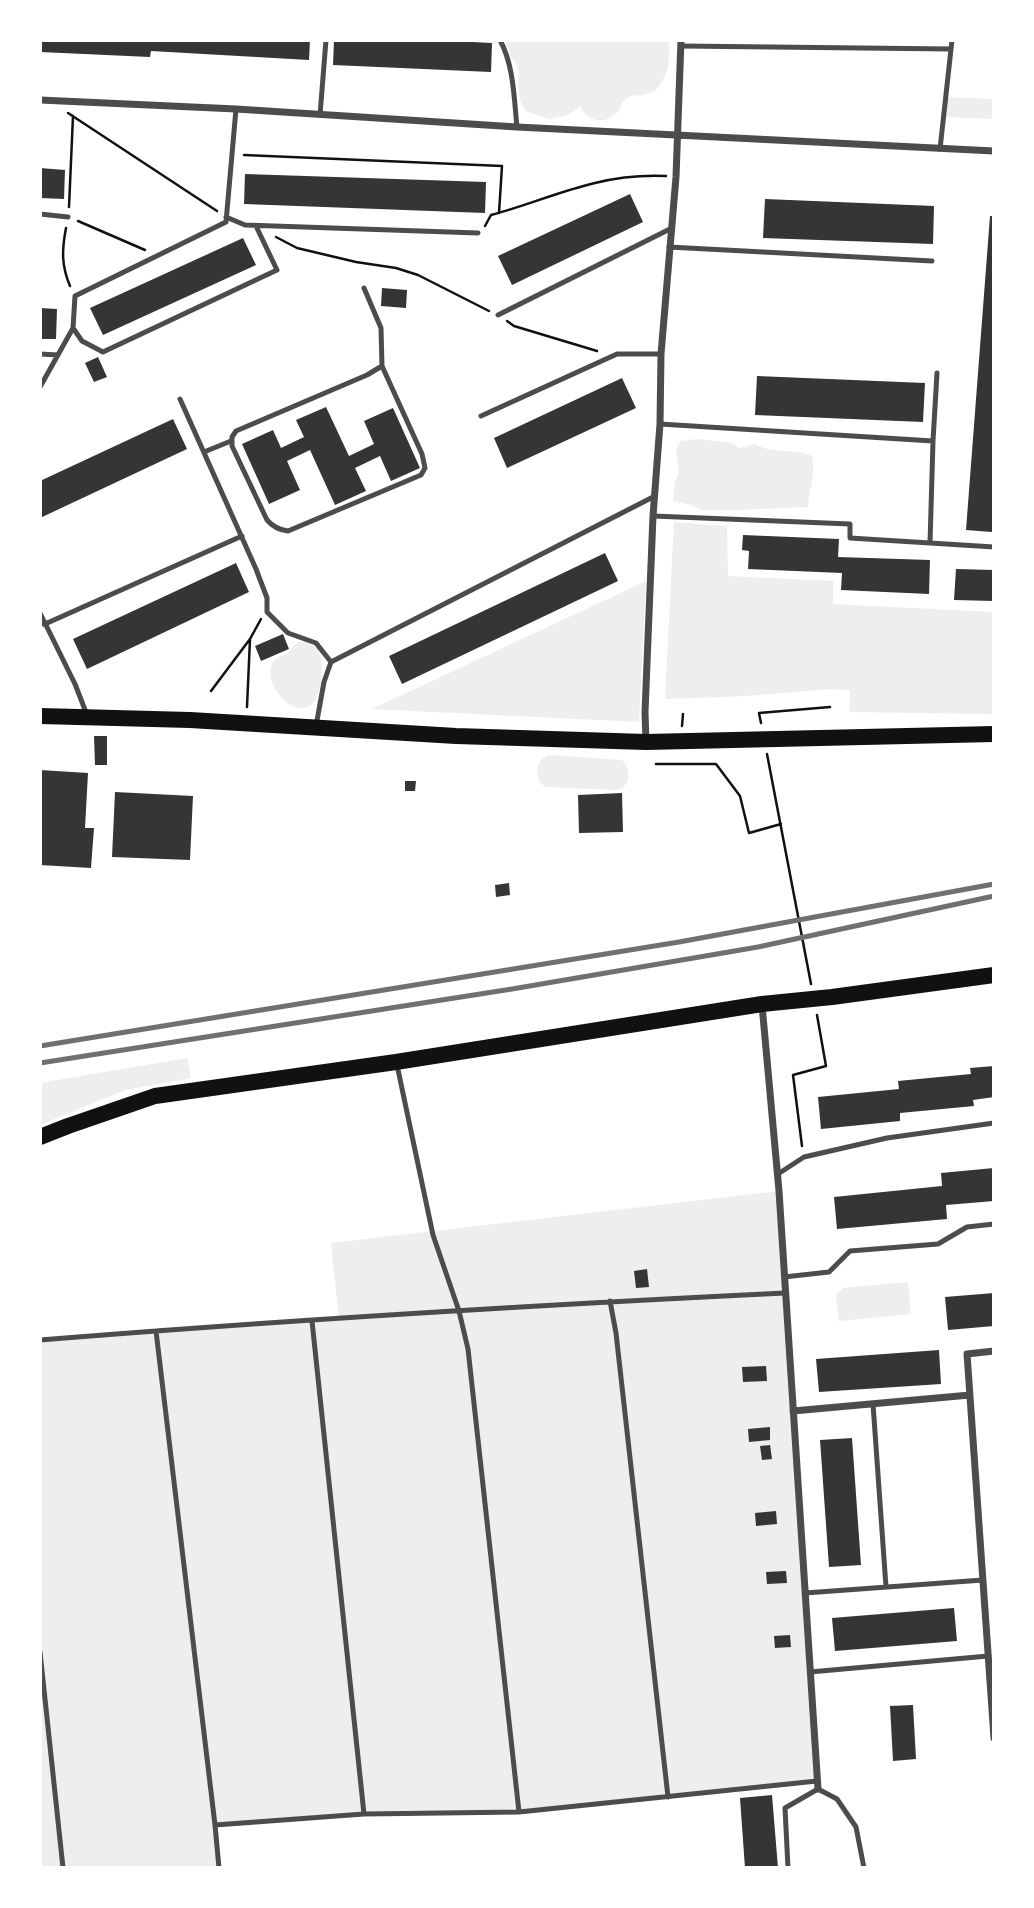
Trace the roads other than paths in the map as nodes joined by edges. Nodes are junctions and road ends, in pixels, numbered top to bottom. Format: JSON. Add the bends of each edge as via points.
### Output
{"nodes":[{"id":1,"x":326,"y":40,"type":"edge"},
{"id":2,"x":500,"y":40,"type":"edge"},
{"id":3,"x":952,"y":40,"type":"edge"},
{"id":4,"x":681,"y":43,"type":"edge"},
{"id":5,"x":951,"y":48,"type":"junction"},
{"id":6,"x":40,"y":100,"type":"edge"},
{"id":7,"x":236,"y":109,"type":"junction"},
{"id":8,"x":320,"y":115,"type":"junction"},
{"id":9,"x":517,"y":127,"type":"junction"},
{"id":10,"x":677,"y":136,"type":"junction"},
{"id":11,"x":940,"y":149,"type":"junction"},
{"id":12,"x":994,"y":152,"type":"edge"},
{"id":13,"x":40,"y":214,"type":"edge"},
{"id":14,"x":68,"y":217,"type":"road end"},
{"id":15,"x":226,"y":217,"type":"junction"},
{"id":16,"x":256,"y":226,"type":"junction"},
{"id":17,"x":672,"y":228,"type":"junction"},
{"id":18,"x":478,"y":233,"type":"road end"},
{"id":19,"x":669,"y":247,"type":"junction"},
{"id":20,"x":932,"y":261,"type":"dead end"},
{"id":21,"x":364,"y":288,"type":"dead end"},
{"id":22,"x":498,"y":315,"type":"road end"},
{"id":23,"x":73,"y":328,"type":"junction"},
{"id":24,"x":40,"y":354,"type":"edge"},
{"id":25,"x":661,"y":354,"type":"junction"},
{"id":26,"x":58,"y":355,"type":"junction"},
{"id":27,"x":382,"y":366,"type":"junction"},
{"id":28,"x":937,"y":373,"type":"dead end"},
{"id":29,"x":40,"y":387,"type":"edge"},
{"id":30,"x":180,"y":399,"type":"dead end"},
{"id":31,"x":481,"y":416,"type":"dead end"},
{"id":32,"x":660,"y":424,"type":"junction"},
{"id":33,"x":231,"y":441,"type":"junction"},
{"id":34,"x":933,"y":441,"type":"junction"},
{"id":35,"x":204,"y":452,"type":"junction"},
{"id":36,"x":655,"y":496,"type":"junction"},
{"id":37,"x":653,"y":516,"type":"junction"},
{"id":38,"x":242,"y":536,"type":"junction"},
{"id":39,"x":930,"y":543,"type":"junction"},
{"id":40,"x":994,"y":547,"type":"edge"},
{"id":41,"x":40,"y":613,"type":"edge"},
{"id":42,"x":43,"y":624,"type":"edge"},
{"id":43,"x":331,"y":662,"type":"junction"},
{"id":44,"x":40,"y":716,"type":"edge"},
{"id":45,"x":88,"y":718,"type":"junction"},
{"id":46,"x":316,"y":726,"type":"junction"},
{"id":47,"x":994,"y":734,"type":"edge"},
{"id":48,"x":646,"y":742,"type":"junction"},
{"id":49,"x":994,"y":975,"type":"edge"},
{"id":50,"x":762,"y":1004,"type":"junction"},
{"id":51,"x":396,"y":1062,"type":"junction"},
{"id":52,"x":994,"y":1123,"type":"edge"},
{"id":53,"x":40,"y":1138,"type":"edge"},
{"id":54,"x":778,"y":1174,"type":"junction"},
{"id":55,"x":994,"y":1224,"type":"edge"},
{"id":56,"x":784,"y":1277,"type":"junction"},
{"id":57,"x":785,"y":1293,"type":"junction"},
{"id":58,"x":610,"y":1301,"type":"junction"},
{"id":59,"x":458,"y":1311,"type":"junction"},
{"id":60,"x":312,"y":1321,"type":"junction"},
{"id":61,"x":156,"y":1331,"type":"junction"},
{"id":62,"x":40,"y":1340,"type":"edge"},
{"id":63,"x":994,"y":1351,"type":"edge"},
{"id":64,"x":970,"y":1395,"type":"junction"},
{"id":65,"x":873,"y":1404,"type":"junction"},
{"id":66,"x":793,"y":1411,"type":"junction"},
{"id":67,"x":983,"y":1580,"type":"junction"},
{"id":68,"x":886,"y":1587,"type":"junction"},
{"id":69,"x":805,"y":1593,"type":"junction"},
{"id":70,"x":40,"y":1652,"type":"edge"},
{"id":71,"x":988,"y":1656,"type":"junction"},
{"id":72,"x":810,"y":1672,"type":"junction"},
{"id":73,"x":994,"y":1738,"type":"edge"},
{"id":74,"x":817,"y":1785,"type":"junction"},
{"id":75,"x":668,"y":1797,"type":"junction"},
{"id":76,"x":519,"y":1812,"type":"junction"},
{"id":77,"x":365,"y":1814,"type":"junction"},
{"id":78,"x":215,"y":1825,"type":"junction"},
{"id":79,"x":63,"y":1868,"type":"edge"},
{"id":80,"x":219,"y":1868,"type":"edge"},
{"id":81,"x":788,"y":1868,"type":"edge"},
{"id":82,"x":864,"y":1868,"type":"edge"}],
"edges":[{"from":1,"to":8,"type":"lane"},
{"from":2,"to":9,"type":"lane","via":[[506,51]]},
{"from":3,"to":5,"type":"lane"},
{"from":4,"to":5,"type":"lane"},
{"from":4,"to":10,"type":"street"},
{"from":5,"to":11,"type":"lane"},
{"from":6,"to":7,"type":"street"},
{"from":7,"to":8,"type":"street"},
{"from":7,"to":15,"type":"lane"},
{"from":8,"to":9,"type":"street"},
{"from":9,"to":10,"type":"street"},
{"from":10,"to":11,"type":"street"},
{"from":10,"to":17,"type":"street"},
{"from":11,"to":12,"type":"street"},
{"from":13,"to":14,"type":"lane"},
{"from":15,"to":16,"type":"lane"},
{"from":15,"to":23,"type":"lane","via":[[226,222],[75,296]]},
{"from":16,"to":18,"type":"lane"},
{"from":16,"to":23,"type":"lane","via":[[277,270],[103,352],[82,341]]},
{"from":17,"to":19,"type":"street"},
{"from":17,"to":22,"type":"lane"},
{"from":19,"to":20,"type":"lane"},
{"from":19,"to":25,"type":"street"},
{"from":21,"to":27,"type":"lane","via":[[381,328]]},
{"from":23,"to":26,"type":"lane"},
{"from":24,"to":26,"type":"lane"},
{"from":25,"to":31,"type":"lane","via":[[617,354]]},
{"from":25,"to":32,"type":"street"},
{"from":26,"to":29,"type":"lane"},
{"from":27,"to":33,"type":"lane","via":[[236,430]]},
{"from":27,"to":33,"type":"lane","via":[[422,454],[425,468],[421,475],[288,531],[280,530],[267,520]]},
{"from":28,"to":34,"type":"lane"},
{"from":30,"to":35,"type":"lane"},
{"from":32,"to":34,"type":"lane"},
{"from":32,"to":36,"type":"street"},
{"from":33,"to":35,"type":"lane"},
{"from":34,"to":39,"type":"lane"},
{"from":35,"to":38,"type":"lane"},
{"from":36,"to":37,"type":"street"},
{"from":36,"to":43,"type":"lane"},
{"from":37,"to":39,"type":"lane","via":[[850,524],[850,538]]},
{"from":37,"to":48,"type":"street"},
{"from":38,"to":42,"type":"lane"},
{"from":38,"to":43,"type":"lane","via":[[267,598],[267,612],[288,633],[316,643]]},
{"from":39,"to":40,"type":"lane"},
{"from":41,"to":42,"type":"lane"},
{"from":42,"to":45,"type":"lane"},
{"from":43,"to":46,"type":"lane"},
{"from":44,"to":45,"type":"main road"},
{"from":45,"to":46,"type":"main road"},
{"from":46,"to":48,"type":"main road"},
{"from":47,"to":48,"type":"main road"},
{"from":49,"to":50,"type":"main road"},
{"from":50,"to":51,"type":"main road"},
{"from":50,"to":54,"type":"street"},
{"from":51,"to":53,"type":"main road","via":[[155,1096]]},
{"from":51,"to":59,"type":"lane","via":[[433,1235]]},
{"from":52,"to":54,"type":"lane","via":[[887,1138],[804,1157]]},
{"from":54,"to":56,"type":"street"},
{"from":55,"to":56,"type":"lane","via":[[967,1227],[938,1244],[850,1251],[829,1272]]},
{"from":56,"to":57,"type":"street"},
{"from":57,"to":58,"type":"lane"},
{"from":57,"to":66,"type":"street"},
{"from":58,"to":59,"type":"lane"},
{"from":58,"to":75,"type":"lane"},
{"from":59,"to":60,"type":"lane"},
{"from":59,"to":76,"type":"lane","via":[[468,1349]]},
{"from":60,"to":61,"type":"lane"},
{"from":60,"to":77,"type":"lane"},
{"from":61,"to":62,"type":"lane"},
{"from":61,"to":78,"type":"lane"},
{"from":63,"to":64,"type":"street","via":[[967,1354]]},
{"from":64,"to":65,"type":"street"},
{"from":64,"to":67,"type":"street"},
{"from":65,"to":66,"type":"street"},
{"from":65,"to":68,"type":"lane"},
{"from":66,"to":69,"type":"street"},
{"from":67,"to":68,"type":"lane"},
{"from":67,"to":71,"type":"street"},
{"from":68,"to":69,"type":"lane"},
{"from":69,"to":72,"type":"street"},
{"from":70,"to":79,"type":"lane"},
{"from":71,"to":72,"type":"lane"},
{"from":71,"to":73,"type":"street"},
{"from":72,"to":74,"type":"street"},
{"from":74,"to":75,"type":"lane"},
{"from":74,"to":81,"type":"lane","via":[[785,1808]]},
{"from":74,"to":82,"type":"lane","via":[[837,1799],[856,1827]]},
{"from":75,"to":76,"type":"lane"},
{"from":76,"to":77,"type":"lane"},
{"from":77,"to":78,"type":"lane"},
{"from":78,"to":80,"type":"lane"}]}
